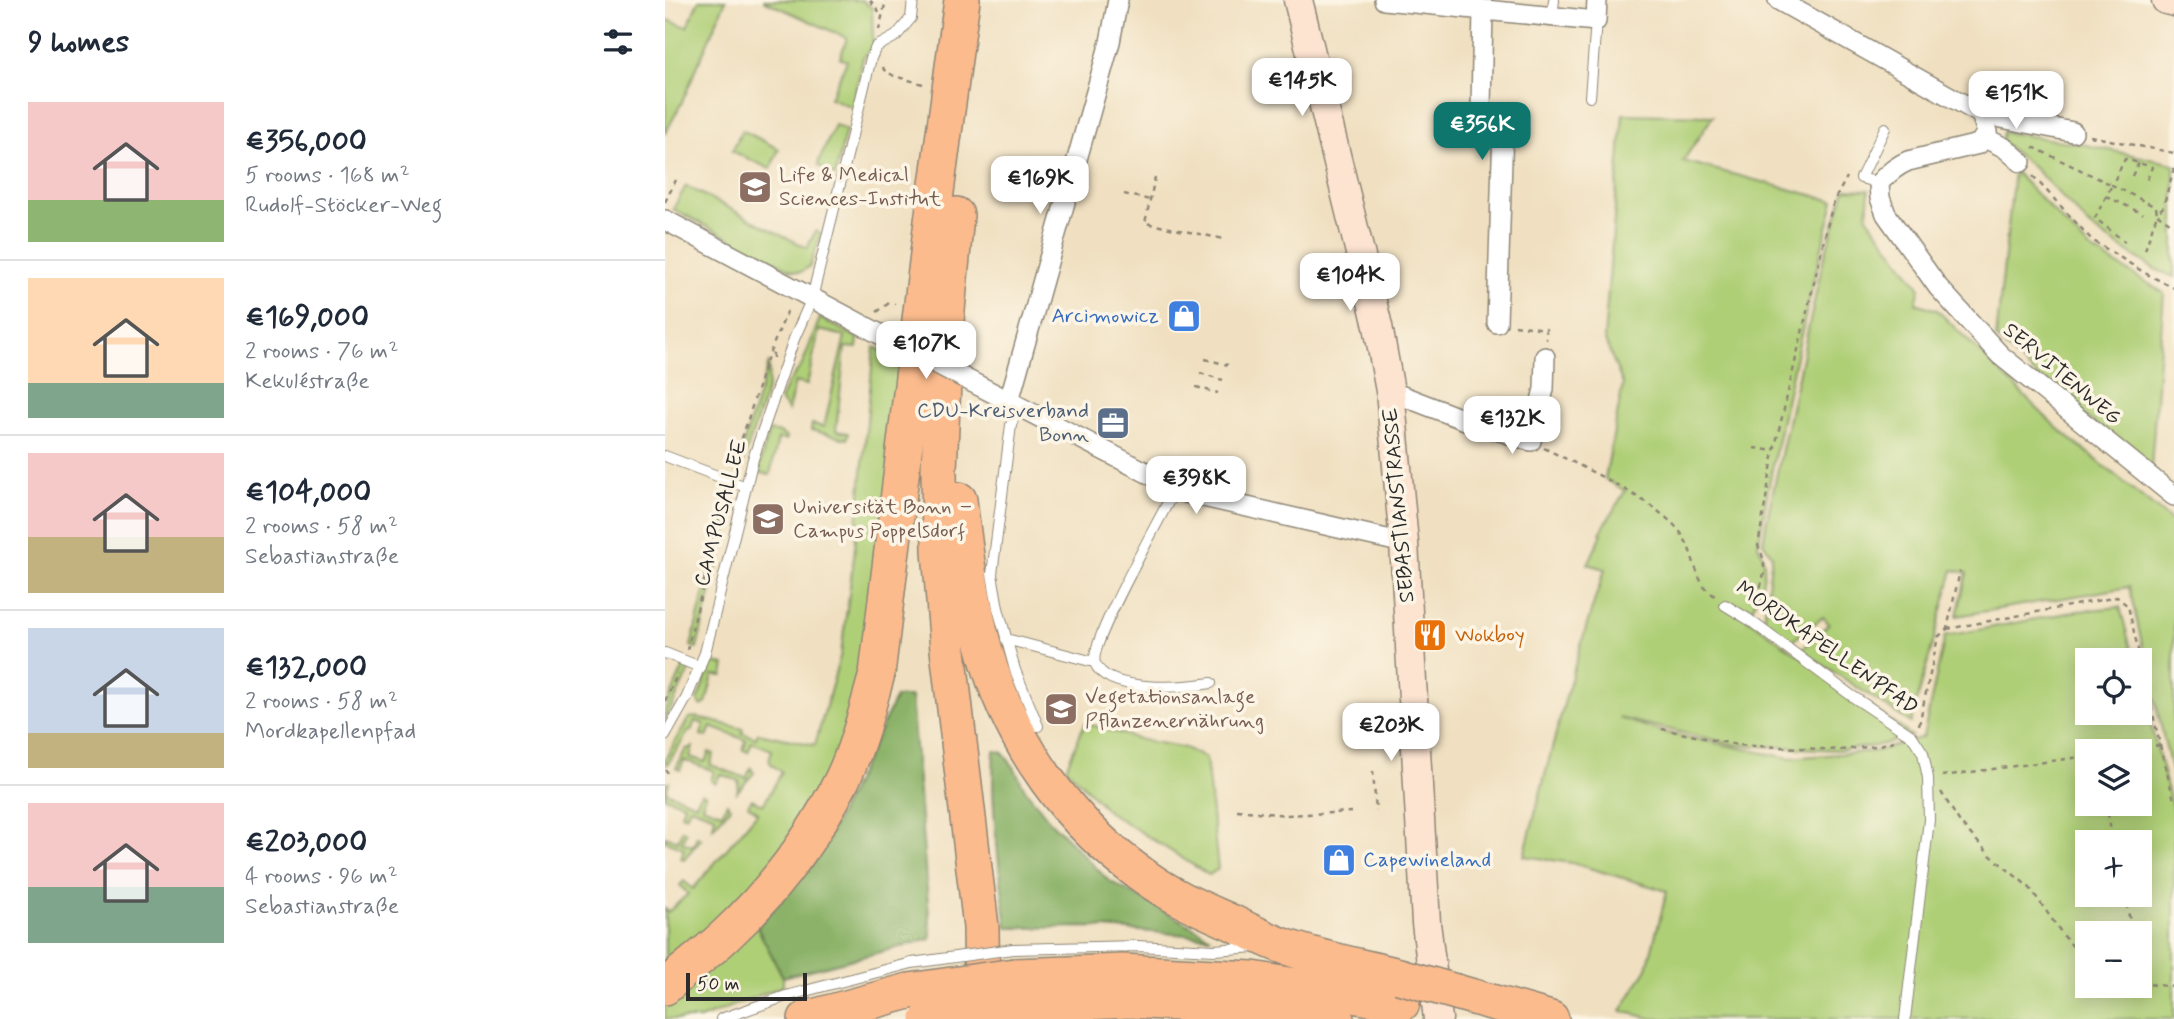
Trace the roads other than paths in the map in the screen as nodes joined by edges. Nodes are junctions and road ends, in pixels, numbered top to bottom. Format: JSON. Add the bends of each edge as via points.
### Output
{"nodes":[{"id":1,"x":913,"y":0,"type":"edge"},
{"id":2,"x":962,"y":0,"type":"edge"},
{"id":3,"x":982,"y":0,"type":"edge"},
{"id":4,"x":1118,"y":0,"type":"edge"},
{"id":5,"x":1298,"y":0,"type":"edge"},
{"id":6,"x":1384,"y":0,"type":"edge"},
{"id":7,"x":1597,"y":0,"type":"edge"},
{"id":8,"x":1778,"y":0,"type":"edge"},
{"id":9,"x":2166,"y":0,"type":"edge"},
{"id":10,"x":2174,"y":2,"type":"edge"},
{"id":11,"x":1553,"y":9,"type":"edge"},
{"id":12,"x":1483,"y":10,"type":"junction"},
{"id":13,"x":1596,"y":21,"type":"junction"},
{"id":14,"x":1590,"y":97,"type":"dead end"},
{"id":15,"x":1982,"y":114,"type":"junction"},
{"id":16,"x":1885,"y":128,"type":"dead end"},
{"id":17,"x":2073,"y":132,"type":"road end"},
{"id":18,"x":1985,"y":138,"type":"junction"},
{"id":19,"x":2025,"y":154,"type":"road end"},
{"id":20,"x":1870,"y":181,"type":"junction"},
{"id":21,"x":665,"y":220,"type":"edge"},
{"id":22,"x":812,"y":298,"type":"junction"},
{"id":23,"x":946,"y":321,"type":"junction"},
{"id":24,"x":1497,"y":323,"type":"road end"},
{"id":25,"x":1545,"y":357,"type":"road end"},
{"id":26,"x":1390,"y":391,"type":"junction"},
{"id":27,"x":1014,"y":404,"type":"junction"},
{"id":28,"x":906,"y":440,"type":"junction"},
{"id":29,"x":665,"y":456,"type":"edge"},
{"id":30,"x":746,"y":486,"type":"junction"},
{"id":31,"x":1175,"y":488,"type":"junction"},
{"id":32,"x":2174,"y":496,"type":"edge"},
{"id":33,"x":1404,"y":543,"type":"junction"},
{"id":34,"x":1725,"y":605,"type":"road end"},
{"id":35,"x":1006,"y":639,"type":"junction"},
{"id":36,"x":665,"y":653,"type":"edge"},
{"id":37,"x":1094,"y":662,"type":"junction"},
{"id":38,"x":700,"y":667,"type":"junction"},
{"id":39,"x":1211,"y":683,"type":"dead end"},
{"id":40,"x":1038,"y":726,"type":"dead end"},
{"id":41,"x":665,"y":736,"type":"edge"},
{"id":42,"x":1282,"y":945,"type":"junction"},
{"id":43,"x":1014,"y":977,"type":"junction"},
{"id":44,"x":665,"y":987,"type":"edge"},
{"id":45,"x":1400,"y":989,"type":"junction"},
{"id":46,"x":916,"y":991,"type":"edge"},
{"id":47,"x":1459,"y":1011,"type":"edge"},
{"id":48,"x":721,"y":1019,"type":"edge"},
{"id":49,"x":806,"y":1019,"type":"edge"},
{"id":50,"x":956,"y":1019,"type":"edge"},
{"id":51,"x":981,"y":1019,"type":"edge"},
{"id":52,"x":1336,"y":1019,"type":"edge"},
{"id":53,"x":1551,"y":1019,"type":"edge"},
{"id":54,"x":1905,"y":1019,"type":"edge"}],
"edges":[{"from":1,"to":22,"type":"lane","name":"CAMPUSALLEE","via":[[911,18],[896,36],[876,47],[871,58]]},
{"from":2,"to":28,"type":"highway"},
{"from":3,"to":23,"type":"highway"},
{"from":4,"to":27,"type":"street"},
{"from":5,"to":26,"type":"street","name":"SEBASTIANSTRASSE"},
{"from":6,"to":12,"type":"street"},
{"from":7,"to":13,"type":"street"},
{"from":8,"to":15,"type":"street"},
{"from":9,"to":10,"type":"street"},
{"from":11,"to":12,"type":"street"},
{"from":11,"to":13,"type":"street"},
{"from":12,"to":24,"type":"street","via":[[1481,108],[1503,127]]},
{"from":13,"to":14,"type":"lane"},
{"from":15,"to":17,"type":"street"},
{"from":15,"to":18,"type":"street"},
{"from":16,"to":20,"type":"lane"},
{"from":18,"to":19,"type":"street"},
{"from":18,"to":20,"type":"street","via":[[1979,144],[1898,165]]},
{"from":20,"to":32,"type":"street","name":"SERVITENWEG","via":[[1886,214],[1938,287],[2000,355]]},
{"from":21,"to":22,"type":"street"},
{"from":22,"to":27,"type":"street","bridge":true},
{"from":22,"to":30,"type":"lane","name":"CAMPUSALLEE"},
{"from":23,"to":42,"type":"highway","via":[[959,499],[976,613],[997,688],[1026,748],[1086,827],[1147,879]]},
{"from":23,"to":51,"type":"highway","via":[[940,551],[981,927]]},
{"from":25,"to":26,"type":"street","via":[[1544,389],[1531,441]]},
{"from":26,"to":33,"type":"street","name":"SEBASTIANSTRASSE"},
{"from":27,"to":31,"type":"street"},
{"from":27,"to":35,"type":"lane","via":[[992,574]]},
{"from":28,"to":44,"type":"highway","via":[[877,674],[842,779],[775,884],[727,934]]},
{"from":28,"to":50,"type":"highway","via":[[916,492],[951,815],[960,929],[961,989]]},
{"from":29,"to":30,"type":"lane"},
{"from":30,"to":38,"type":"lane","name":"CAMPUSALLEE"},
{"from":31,"to":33,"type":"street"},
{"from":31,"to":37,"type":"lane","via":[[1109,616]]},
{"from":33,"to":47,"type":"street","name":"SEBASTIANSTRASSE","via":[[1426,923]]},
{"from":34,"to":54,"type":"lane","name":"MORDKAPELLENPFAD","via":[[1912,736],[1923,753],[1929,820]]},
{"from":35,"to":37,"type":"lane"},
{"from":35,"to":40,"type":"lane"},
{"from":36,"to":38,"type":"lane"},
{"from":37,"to":39,"type":"lane","via":[[1117,681],[1173,688]]},
{"from":38,"to":41,"type":"lane","name":"CAMPUSALLEE"},
{"from":42,"to":43,"type":"lane","via":[[1213,950],[1137,946]]},
{"from":42,"to":45,"type":"highway"},
{"from":43,"to":45,"type":"highway","via":[[1123,972]]},
{"from":43,"to":46,"type":"highway","bridge":true},
{"from":43,"to":52,"type":"highway","via":[[1131,1000]]},
{"from":45,"to":47,"type":"highway"},
{"from":46,"to":48,"type":"lane","via":[[786,996]]},
{"from":46,"to":49,"type":"highway"},
{"from":47,"to":53,"type":"highway"}]}
